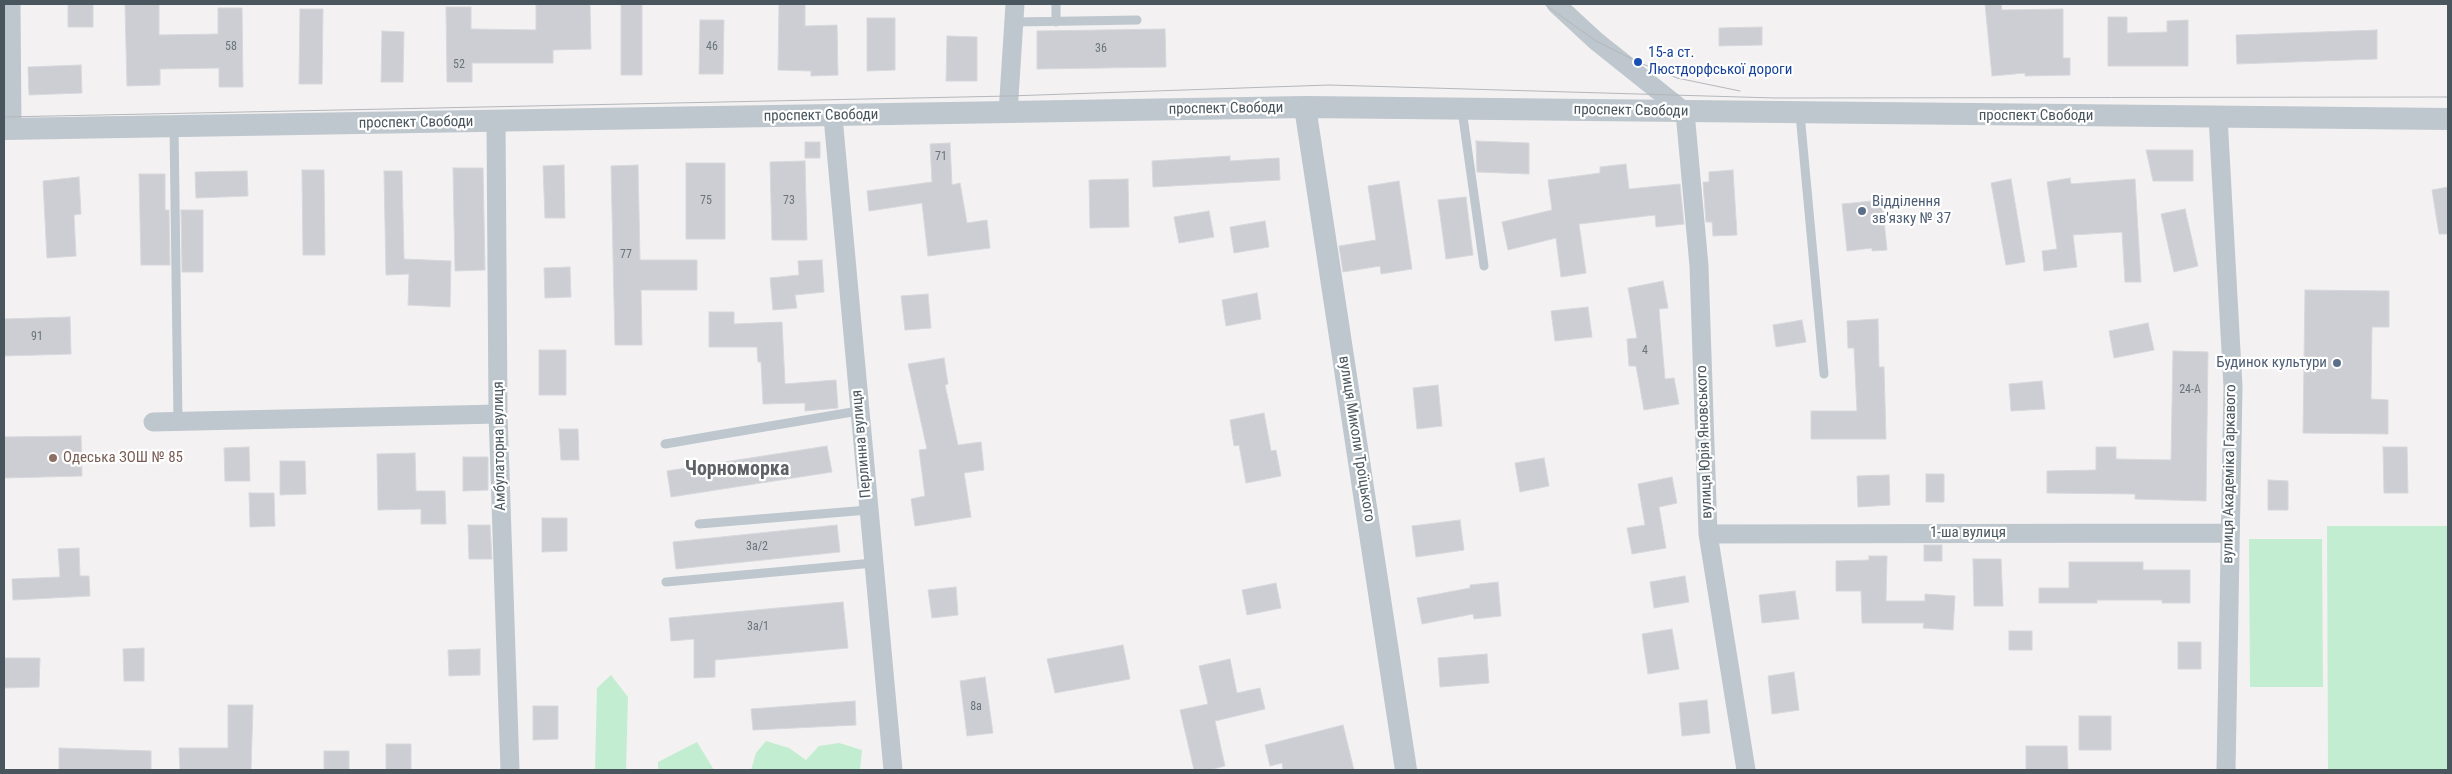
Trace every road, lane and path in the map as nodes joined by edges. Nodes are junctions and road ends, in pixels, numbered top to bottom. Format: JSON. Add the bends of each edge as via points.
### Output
{"nodes":[{"id":1,"x":11,"y":4,"type":"edge"},
{"id":2,"x":1056,"y":4,"type":"edge"},
{"id":3,"x":1556,"y":4,"type":"edge"},
{"id":4,"x":1014,"y":13,"type":"edge"},
{"id":5,"x":1138,"y":20,"type":"dead end"},
{"id":6,"x":1056,"y":22,"type":"junction"},
{"id":7,"x":1306,"y":107,"type":"junction"},
{"id":8,"x":1462,"y":110,"type":"junction"},
{"id":9,"x":1685,"y":112,"type":"junction"},
{"id":10,"x":1008,"y":113,"type":"junction"},
{"id":11,"x":1800,"y":114,"type":"junction"},
{"id":12,"x":833,"y":117,"type":"junction"},
{"id":13,"x":2218,"y":117,"type":"junction"},
{"id":14,"x":2448,"y":119,"type":"edge"},
{"id":15,"x":496,"y":122,"type":"junction"},
{"id":16,"x":174,"y":127,"type":"junction"},
{"id":17,"x":8,"y":129,"type":"edge"},
{"id":18,"x":1484,"y":266,"type":"dead end"},
{"id":19,"x":1824,"y":374,"type":"dead end"},
{"id":20,"x":858,"y":412,"type":"junction"},
{"id":21,"x":498,"y":414,"type":"junction"},
{"id":22,"x":178,"y":421,"type":"junction"},
{"id":23,"x":153,"y":422,"type":"dead end"},
{"id":24,"x":665,"y":444,"type":"dead end"},
{"id":25,"x":868,"y":510,"type":"junction"},
{"id":26,"x":699,"y":524,"type":"dead end"},
{"id":27,"x":2229,"y":533,"type":"junction"},
{"id":28,"x":1708,"y":534,"type":"junction"},
{"id":29,"x":873,"y":563,"type":"junction"},
{"id":30,"x":666,"y":582,"type":"dead end"},
{"id":31,"x":510,"y":770,"type":"edge"},
{"id":32,"x":893,"y":770,"type":"edge"},
{"id":33,"x":1406,"y":770,"type":"edge"},
{"id":34,"x":1746,"y":770,"type":"edge"},
{"id":35,"x":2226,"y":770,"type":"edge"}],
"edges":[{"from":1,"to":17,"type":"street"},
{"from":2,"to":6,"type":"lane"},
{"from":3,"to":9,"type":"street","via":[[1596,41]]},
{"from":4,"to":6,"type":"lane"},
{"from":4,"to":10,"type":"street"},
{"from":5,"to":6,"type":"lane"},
{"from":7,"to":8,"type":"street","name":"проспект Свободи"},
{"from":7,"to":10,"type":"street","name":"проспект Свободи"},
{"from":7,"to":33,"type":"street","name":"вулиця Миколи Троїцького"},
{"from":8,"to":9,"type":"street","name":"проспект Свободи"},
{"from":8,"to":18,"type":"lane"},
{"from":9,"to":11,"type":"street","name":"проспект Свободи"},
{"from":9,"to":28,"type":"street","name":"вулиця Юрія Яновського","via":[[1699,266]]},
{"from":10,"to":12,"type":"street","name":"проспект Свободи"},
{"from":11,"to":13,"type":"street","name":"проспект Свободи"},
{"from":11,"to":19,"type":"lane"},
{"from":12,"to":15,"type":"street","name":"проспект Свободи"},
{"from":12,"to":20,"type":"street","name":"Перлинна вулиця"},
{"from":13,"to":14,"type":"street","name":"проспект Свободи"},
{"from":13,"to":27,"type":"street","name":"вулиця Академіка Гаркавого","via":[[2233,387]]},
{"from":15,"to":16,"type":"street","name":"проспект Свободи"},
{"from":15,"to":21,"type":"street","name":"Амбулаторна вулиця"},
{"from":16,"to":17,"type":"street","name":"проспект Свободи"},
{"from":16,"to":22,"type":"lane"},
{"from":20,"to":24,"type":"lane"},
{"from":20,"to":25,"type":"street","name":"Перлинна вулиця"},
{"from":21,"to":22,"type":"street"},
{"from":21,"to":31,"type":"street","name":"Амбулаторна вулиця"},
{"from":22,"to":23,"type":"street"},
{"from":25,"to":26,"type":"lane"},
{"from":25,"to":29,"type":"street","name":"Перлинна вулиця"},
{"from":27,"to":28,"type":"street","name":"1-ша вулиця"},
{"from":27,"to":35,"type":"street","name":"вулиця Академіка Гаркавого"},
{"from":28,"to":34,"type":"street","name":"вулиця Юрія Яновського"},
{"from":29,"to":30,"type":"lane"},
{"from":29,"to":32,"type":"street","name":"Перлинна вулиця"}]}
